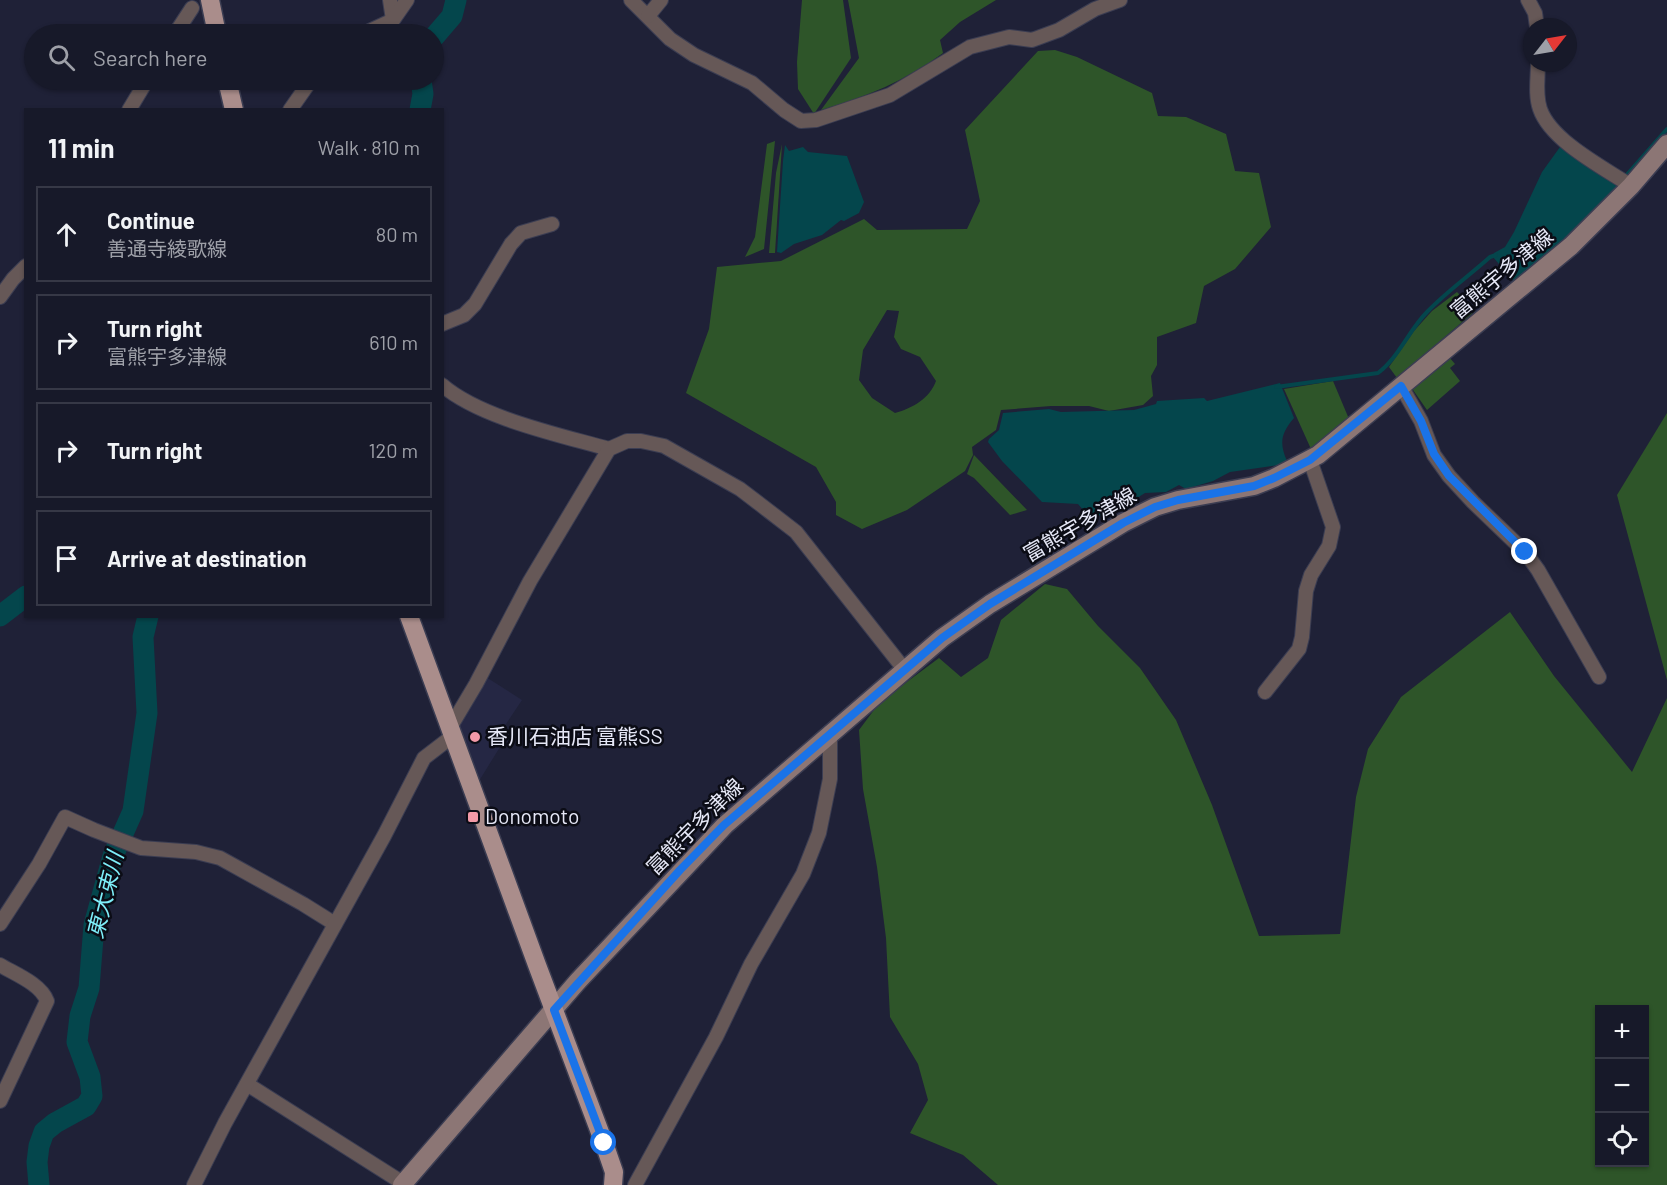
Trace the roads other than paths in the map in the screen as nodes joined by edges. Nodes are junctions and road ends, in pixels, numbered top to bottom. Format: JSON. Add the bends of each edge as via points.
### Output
{"nodes":[{"id":1,"x":210,"y":0,"type":"edge"},
{"id":2,"x":390,"y":0,"type":"edge"},
{"id":3,"x":407,"y":0,"type":"edge"},
{"id":4,"x":630,"y":0,"type":"edge"},
{"id":5,"x":661,"y":0,"type":"edge"},
{"id":6,"x":1120,"y":0,"type":"edge"},
{"id":7,"x":1528,"y":0,"type":"edge"},
{"id":8,"x":192,"y":8,"type":"dead end"},
{"id":9,"x":648,"y":16,"type":"junction"},
{"id":10,"x":1536,"y":18,"type":"edge"},
{"id":11,"x":393,"y":20,"type":"junction"},
{"id":12,"x":182,"y":24,"type":"edge"},
{"id":13,"x":216,"y":24,"type":"edge"},
{"id":14,"x":384,"y":24,"type":"edge"},
{"id":15,"x":1538,"y":72,"type":"edge"},
{"id":16,"x":141,"y":90,"type":"edge"},
{"id":17,"x":229,"y":90,"type":"edge"},
{"id":18,"x":304,"y":90,"type":"edge"},
{"id":19,"x":130,"y":108,"type":"edge"},
{"id":20,"x":234,"y":108,"type":"edge"},
{"id":21,"x":291,"y":108,"type":"edge"},
{"id":22,"x":1667,"y":144,"type":"edge"},
{"id":23,"x":1626,"y":182,"type":"junction"},
{"id":24,"x":552,"y":224,"type":"dead end"},
{"id":25,"x":24,"y":268,"type":"edge"},
{"id":26,"x":0,"y":297,"type":"edge"},
{"id":27,"x":444,"y":323,"type":"edge"},
{"id":28,"x":1401,"y":386,"type":"junction"},
{"id":29,"x":444,"y":387,"type":"edge"},
{"id":30,"x":609,"y":449,"type":"junction"},
{"id":31,"x":1310,"y":460,"type":"junction"},
{"id":32,"x":411,"y":618,"type":"edge"},
{"id":33,"x":904,"y":669,"type":"junction"},
{"id":34,"x":1599,"y":677,"type":"dead end"},
{"id":35,"x":1264,"y":692,"type":"dead end"},
{"id":36,"x":452,"y":731,"type":"junction"},
{"id":37,"x":830,"y":732,"type":"junction"},
{"id":38,"x":0,"y":924,"type":"edge"},
{"id":39,"x":335,"y":924,"type":"junction"},
{"id":40,"x":0,"y":965,"type":"edge"},
{"id":41,"x":554,"y":1010,"type":"junction"},
{"id":42,"x":247,"y":1084,"type":"junction"},
{"id":43,"x":0,"y":1101,"type":"edge"},
{"id":44,"x":194,"y":1185,"type":"edge"},
{"id":45,"x":404,"y":1185,"type":"edge"},
{"id":46,"x":613,"y":1185,"type":"edge"},
{"id":47,"x":635,"y":1185,"type":"edge"}],
"edges":[{"from":1,"to":13,"type":"main road"},
{"from":2,"to":11,"type":"street"},
{"from":3,"to":11,"type":"street"},
{"from":4,"to":9,"type":"street"},
{"from":5,"to":9,"type":"street"},
{"from":6,"to":9,"type":"street","via":[[1032,40],[1009,37],[970,47],[890,95],[816,120],[801,121],[752,83],[694,55]]},
{"from":7,"to":10,"type":"street"},
{"from":8,"to":12,"type":"street"},
{"from":11,"to":14,"type":"street"},
{"from":15,"to":23,"type":"street","via":[[1537,95],[1547,122],[1564,140]]},
{"from":16,"to":19,"type":"street"},
{"from":17,"to":20,"type":"main road"},
{"from":18,"to":21,"type":"street"},
{"from":22,"to":23,"type":"main road","name":"富熊宇多津線"},
{"from":23,"to":28,"type":"main road","name":"富熊宇多津線","via":[[1571,246]]},
{"from":24,"to":27,"type":"street","via":[[521,233],[475,304],[464,315]]},
{"from":25,"to":26,"type":"street"},
{"from":28,"to":31,"type":"main road","name":"富熊宇多津線"},
{"from":28,"to":34,"type":"street","via":[[1434,454],[1457,485],[1525,552]]},
{"from":29,"to":30,"type":"street","via":[[472,405]]},
{"from":30,"to":33,"type":"street","via":[[627,441],[664,446],[740,489],[796,532]]},
{"from":30,"to":36,"type":"street","via":[[530,581]]},
{"from":31,"to":33,"type":"main road","name":"富熊宇多津線","via":[[1254,486],[1178,500],[1123,523],[990,604]]},
{"from":31,"to":35,"type":"street","via":[[1333,527],[1329,546],[1306,591],[1299,649]]},
{"from":32,"to":36,"type":"main road"},
{"from":33,"to":37,"type":"main road","name":"富熊宇多津線"},
{"from":36,"to":39,"type":"street","via":[[424,758]]},
{"from":36,"to":41,"type":"main road"},
{"from":37,"to":41,"type":"main road","name":"富熊宇多津線","via":[[724,825]]},
{"from":37,"to":47,"type":"street","via":[[830,779],[819,833],[803,874]]},
{"from":38,"to":39,"type":"street","via":[[65,817],[141,848],[220,858]]},
{"from":39,"to":42,"type":"street"},
{"from":40,"to":43,"type":"street","via":[[39,989],[47,1001]]},
{"from":41,"to":45,"type":"main road","name":"富熊宇多津線"},
{"from":41,"to":46,"type":"main road","via":[[614,1172]]},
{"from":42,"to":44,"type":"street"},
{"from":42,"to":45,"type":"street"}]}
